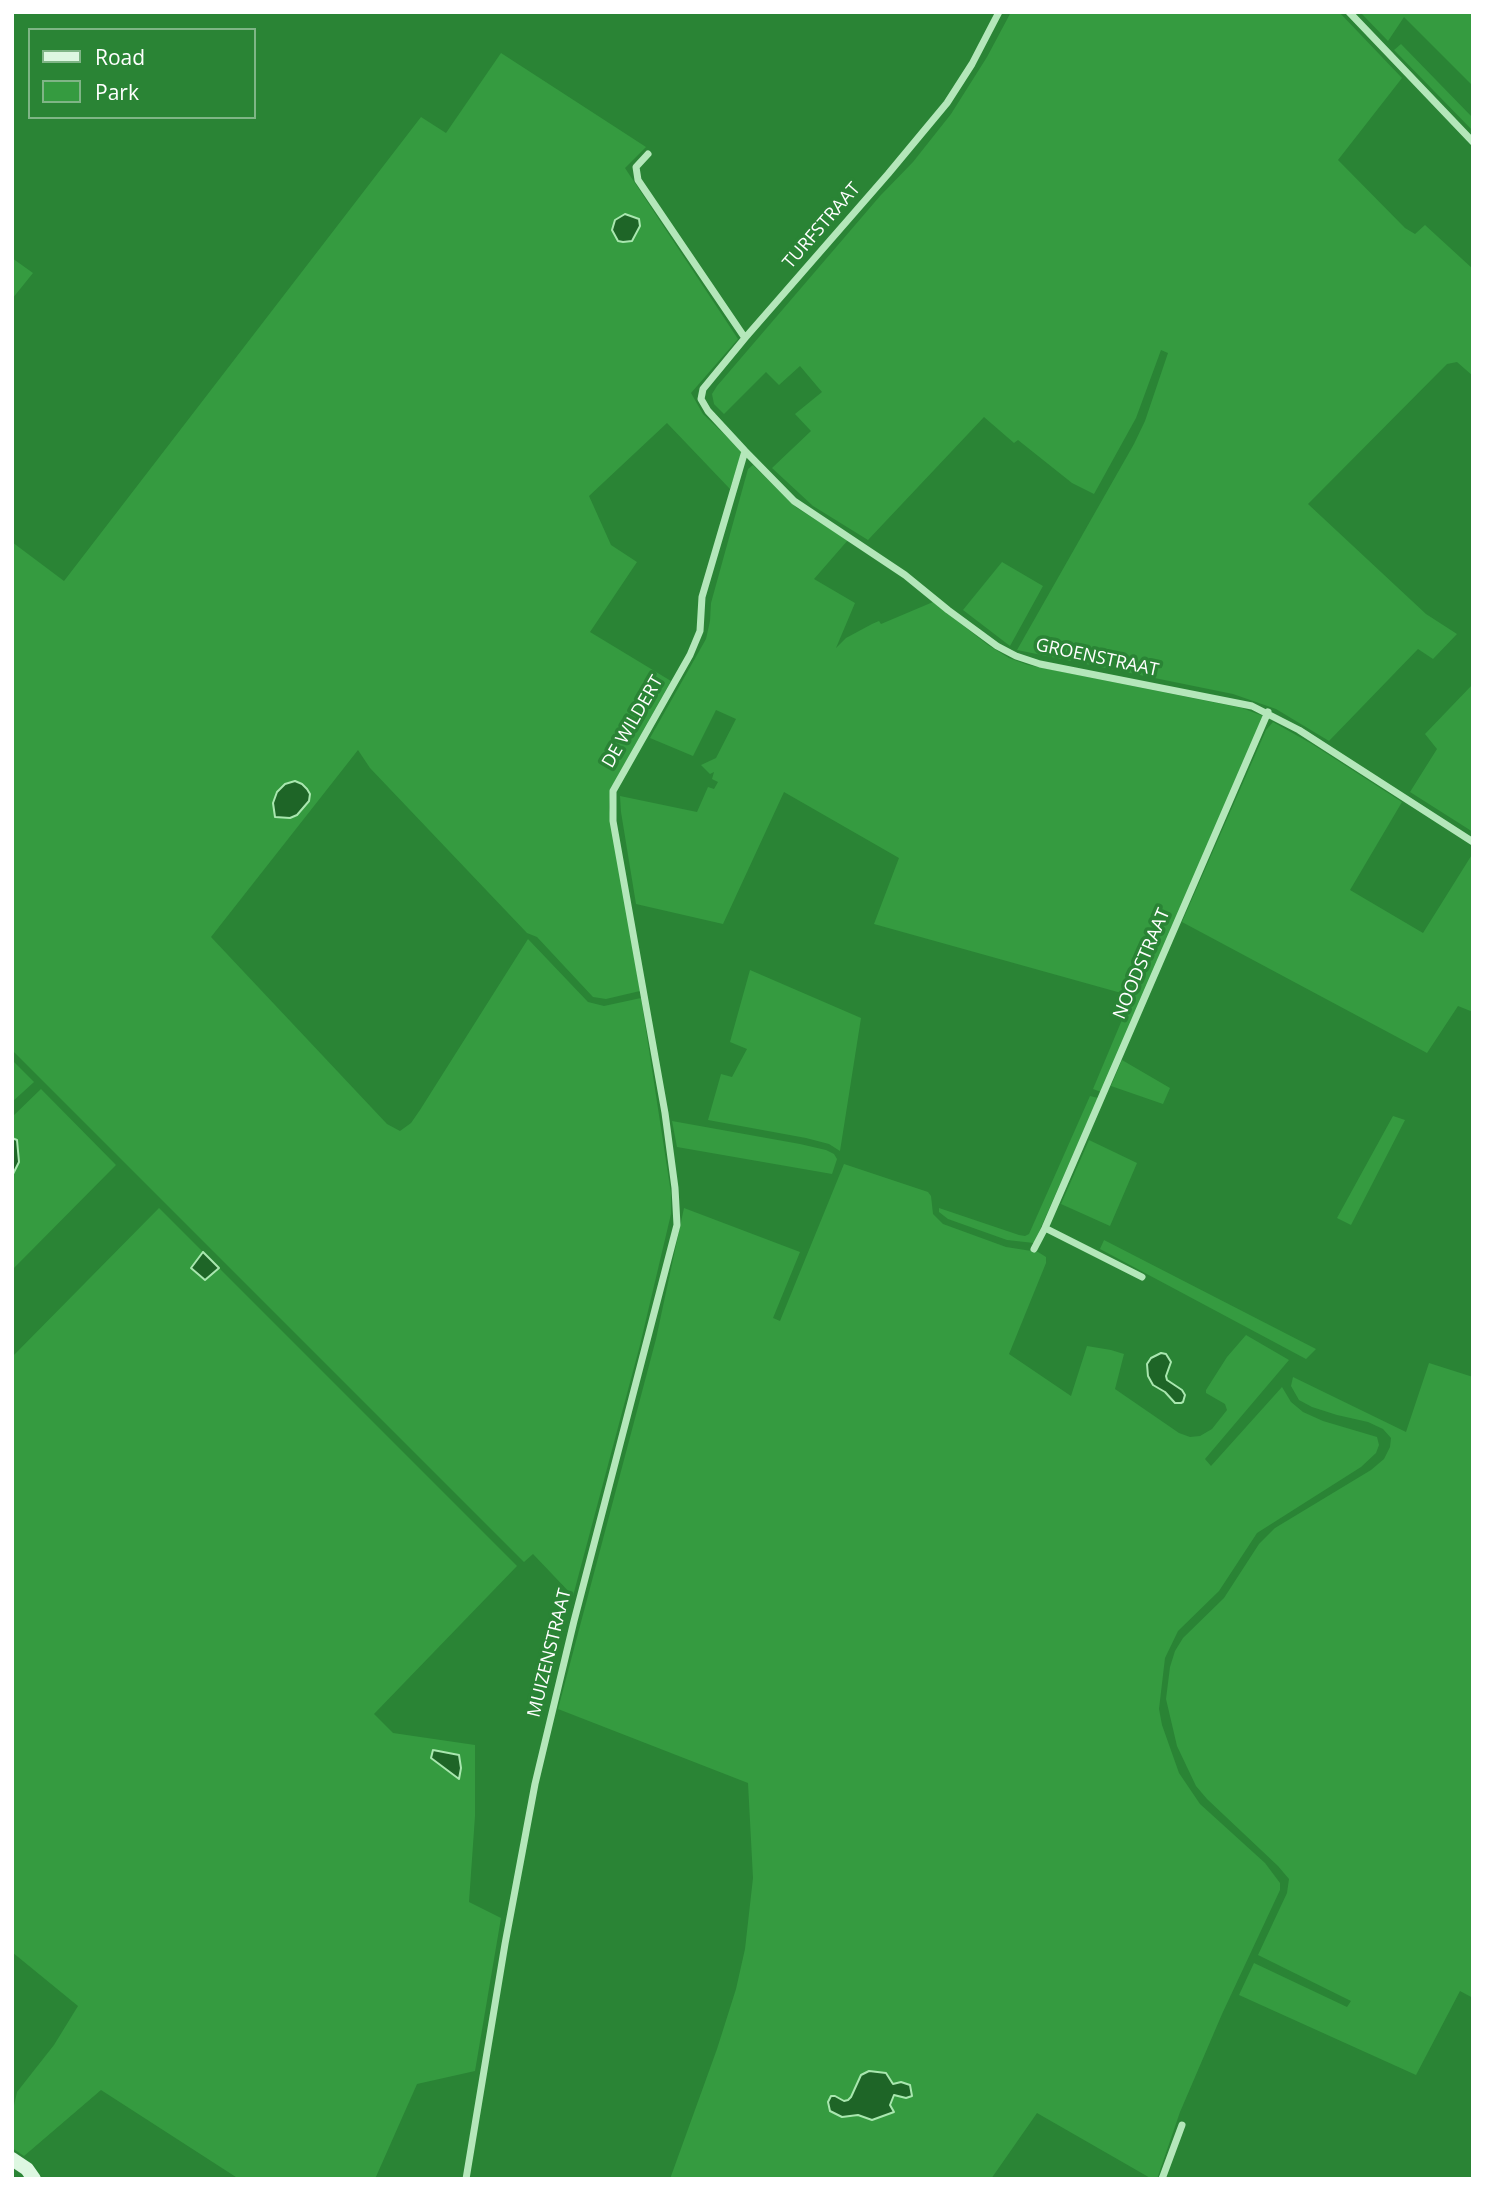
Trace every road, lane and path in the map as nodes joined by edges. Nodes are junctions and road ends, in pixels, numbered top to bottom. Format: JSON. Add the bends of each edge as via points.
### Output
{"nodes":[{"id":1,"x":999,"y":12,"type":"edge"},
{"id":2,"x":1349,"y":12,"type":"edge"},
{"id":3,"x":1473,"y":142,"type":"edge"},
{"id":4,"x":648,"y":154,"type":"dead end"},
{"id":5,"x":745,"y":338,"type":"junction"},
{"id":6,"x":745,"y":452,"type":"junction"},
{"id":7,"x":1268,"y":712,"type":"junction"},
{"id":8,"x":1473,"y":842,"type":"edge"},
{"id":9,"x":668,"y":1140,"type":"joint"},
{"id":10,"x":1045,"y":1228,"type":"junction"},
{"id":11,"x":1034,"y":1249,"type":"dead end"},
{"id":12,"x":1142,"y":1277,"type":"dead end"},
{"id":13,"x":1182,"y":2125,"type":"dead end"},
{"id":14,"x":12,"y":2159,"type":"edge"},
{"id":15,"x":34,"y":2179,"type":"edge"},
{"id":16,"x":466,"y":2179,"type":"edge"},
{"id":17,"x":1162,"y":2179,"type":"edge"}],
"edges":[{"from":1,"to":5,"type":"street","name":"TURFSTRAAT","via":[[947,103]]},
{"from":2,"to":3,"type":"street"},
{"from":4,"to":5,"type":"street","via":[[636,167],[638,180]]},
{"from":5,"to":6,"type":"street","name":"TURFSTRAAT","via":[[703,389],[701,399]]},
{"from":6,"to":7,"type":"street","name":"GROENSTRAAT","via":[[794,501],[1016,656]]},
{"from":6,"to":9,"type":"street","name":"DE WILDERT","via":[[702,597],[700,631],[613,791],[613,821]]},
{"from":7,"to":8,"type":"street","name":"GROENSTRAAT"},
{"from":7,"to":10,"type":"street","name":"NOODSTRAAT"},
{"from":9,"to":16,"type":"street","name":"MUIZENSTRAAT","via":[[677,1225],[535,1784]]},
{"from":10,"to":11,"type":"street","name":"NOODSTRAAT"},
{"from":10,"to":12,"type":"street"},
{"from":13,"to":17,"type":"street"},
{"from":14,"to":15,"type":"street"}]}
